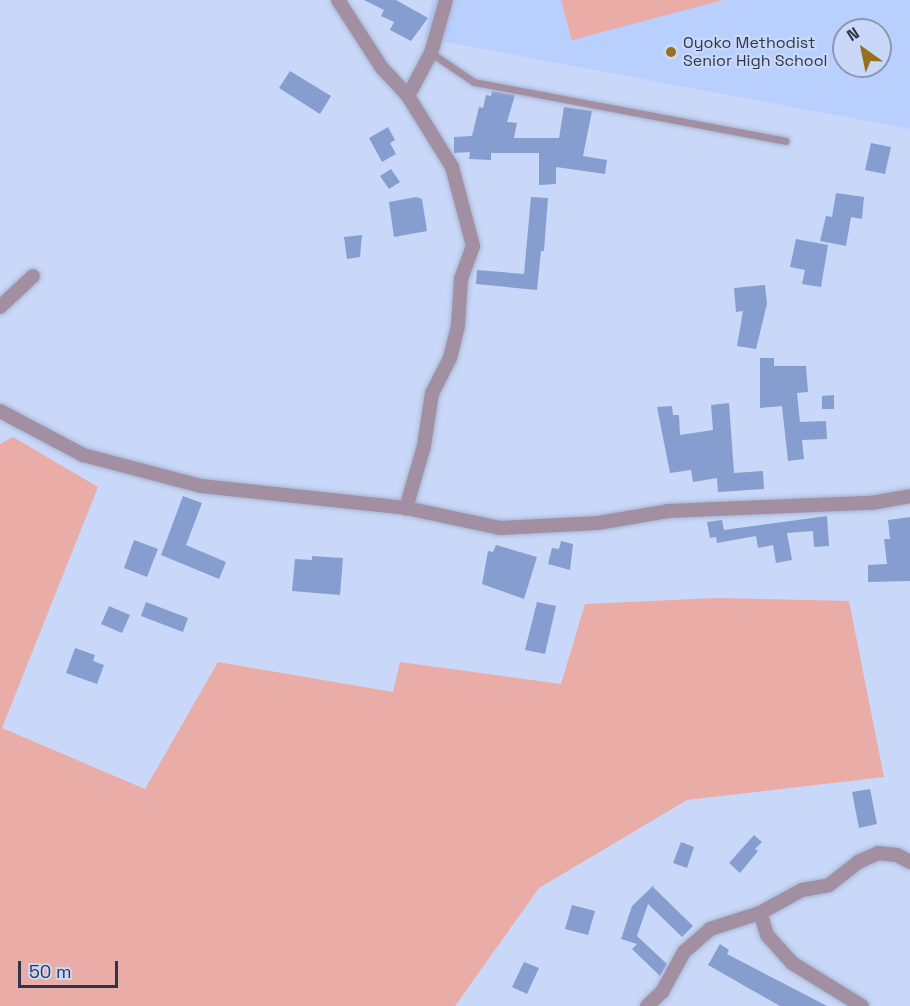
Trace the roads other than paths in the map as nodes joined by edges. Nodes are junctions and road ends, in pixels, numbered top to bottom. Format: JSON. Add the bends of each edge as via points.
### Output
{"nodes":[{"id":1,"x":338,"y":0,"type":"edge"},
{"id":2,"x":446,"y":0,"type":"edge"},
{"id":3,"x":431,"y":53,"type":"junction"},
{"id":4,"x":408,"y":96,"type":"junction"},
{"id":5,"x":785,"y":141,"type":"dead end"},
{"id":6,"x":33,"y":276,"type":"dead end"},
{"id":7,"x":0,"y":308,"type":"edge"},
{"id":8,"x":0,"y":411,"type":"edge"},
{"id":9,"x":12,"y":420,"type":"junction"},
{"id":10,"x":0,"y":429,"type":"edge"},
{"id":11,"x":910,"y":496,"type":"edge"},
{"id":12,"x":406,"y":508,"type":"junction"},
{"id":13,"x":910,"y":862,"type":"edge"},
{"id":14,"x":760,"y":914,"type":"junction"},
{"id":15,"x":647,"y":1006,"type":"edge"},
{"id":16,"x":862,"y":1006,"type":"edge"}],
"edges":[{"from":1,"to":4,"type":"street","via":[[382,68]]},
{"from":2,"to":3,"type":"street"},
{"from":3,"to":4,"type":"street"},
{"from":3,"to":5,"type":"lane","via":[[474,82]]},
{"from":4,"to":12,"type":"street","via":[[452,167],[473,246],[461,279],[450,358],[432,393],[424,446]]},
{"from":6,"to":7,"type":"street"},
{"from":8,"to":9,"type":"street"},
{"from":9,"to":10,"type":"street"},
{"from":9,"to":12,"type":"street","via":[[82,455],[201,486]]},
{"from":11,"to":12,"type":"street","via":[[871,503],[668,511],[598,523],[500,528]]},
{"from":13,"to":14,"type":"street","via":[[897,855],[878,854],[858,862],[829,885],[802,890]]},
{"from":14,"to":15,"type":"street","via":[[718,926],[699,937],[684,952],[662,992]]},
{"from":14,"to":16,"type":"street","via":[[767,935],[792,963]]}]}
